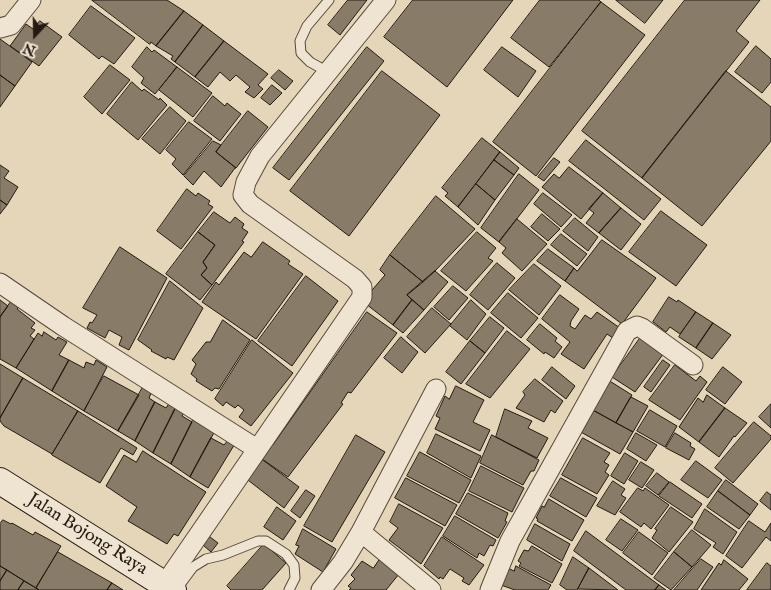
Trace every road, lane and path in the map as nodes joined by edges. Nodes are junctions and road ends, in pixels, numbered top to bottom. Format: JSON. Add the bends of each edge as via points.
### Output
{"nodes":[{"id":1,"x":31,"y":0,"type":"edge"},
{"id":2,"x":329,"y":0,"type":"edge"},
{"id":3,"x":386,"y":0,"type":"edge"},
{"id":4,"x":0,"y":28,"type":"edge"},
{"id":5,"x":328,"y":72,"type":"junction"},
{"id":6,"x":0,"y":283,"type":"edge"},
{"id":7,"x":693,"y":365,"type":"dead end"},
{"id":8,"x":436,"y":389,"type":"dead end"},
{"id":9,"x":257,"y":449,"type":"junction"},
{"id":10,"x":0,"y":481,"type":"edge"},
{"id":11,"x":361,"y":532,"type":"junction"},
{"id":12,"x":171,"y":588,"type":"edge"},
{"id":13,"x":289,"y":590,"type":"edge"},
{"id":14,"x":321,"y":590,"type":"edge"},
{"id":15,"x":431,"y":590,"type":"edge"},
{"id":16,"x":490,"y":590,"type":"edge"}],
"edges":[{"from":1,"to":4,"type":"street","via":[[10,25]]},
{"from":2,"to":5,"type":"lane","via":[[307,26],[300,41],[301,53]]},
{"from":3,"to":5,"type":"street"},
{"from":5,"to":9,"type":"street","via":[[260,156],[243,195],[250,204],[355,279],[362,288],[362,297]]},
{"from":6,"to":9,"type":"street"},
{"from":7,"to":16,"type":"street","via":[[642,328],[637,326],[628,331],[510,541]]},
{"from":8,"to":11,"type":"street"},
{"from":9,"to":12,"type":"street"},
{"from":10,"to":12,"type":"street","name":"Jalan Bojong Raya"},
{"from":11,"to":14,"type":"street"},
{"from":11,"to":15,"type":"street"},
{"from":12,"to":13,"type":"lane","via":[[206,559],[266,541],[286,554],[294,565],[295,578]]}]}
